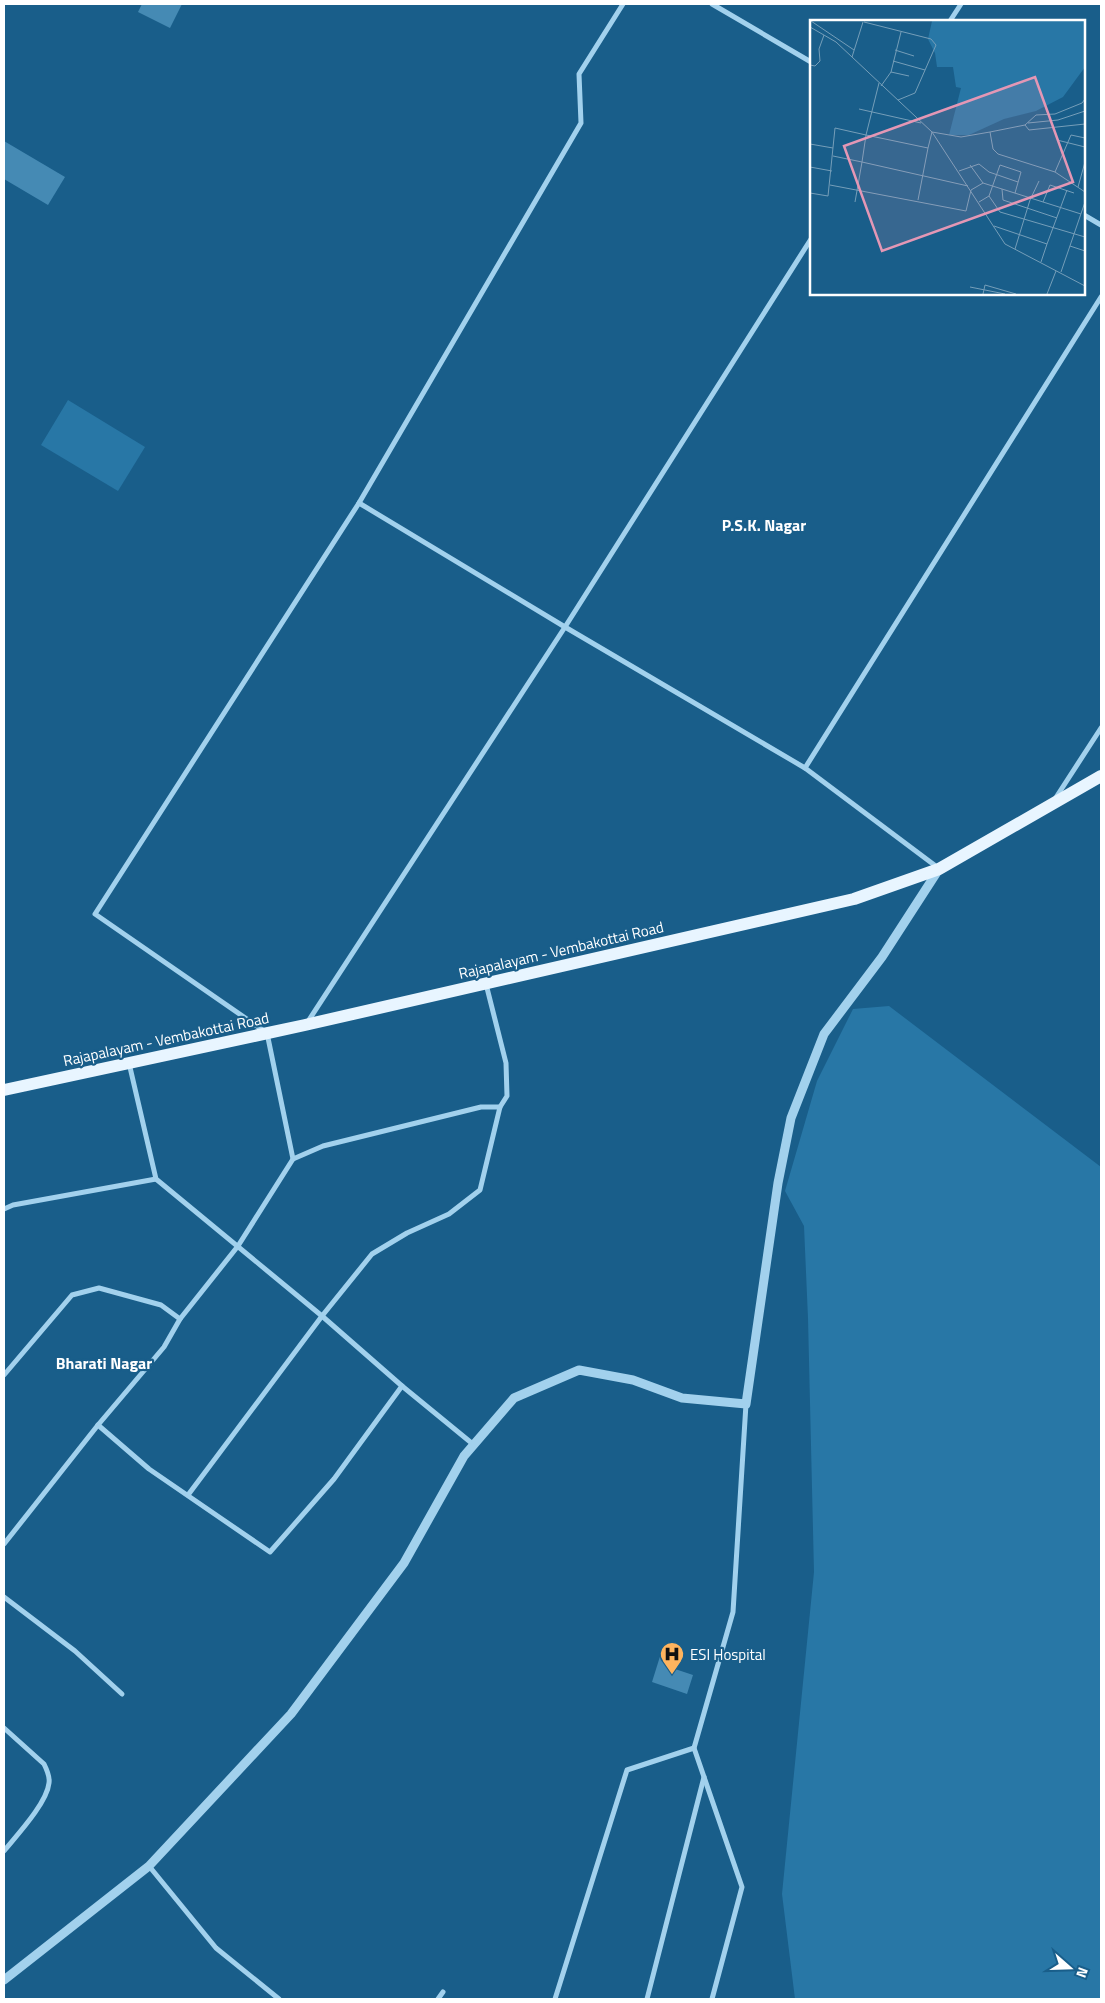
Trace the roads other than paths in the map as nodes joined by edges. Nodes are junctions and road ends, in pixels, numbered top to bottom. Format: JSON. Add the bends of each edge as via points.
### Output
{"nodes":[{"id":1,"x":623,"y":4,"type":"edge"},
{"id":2,"x":712,"y":4,"type":"edge"},
{"id":3,"x":962,"y":4,"type":"edge"},
{"id":4,"x":951,"y":20,"type":"edge"},
{"id":5,"x":810,"y":61,"type":"edge"},
{"id":6,"x":1085,"y":216,"type":"edge"},
{"id":7,"x":1101,"y":225,"type":"edge"},
{"id":8,"x":810,"y":241,"type":"edge"},
{"id":9,"x":1101,"y":297,"type":"edge"},
{"id":10,"x":359,"y":503,"type":"junction"},
{"id":11,"x":564,"y":627,"type":"junction"},
{"id":12,"x":1101,"y":728,"type":"edge"},
{"id":13,"x":806,"y":768,"type":"junction"},
{"id":14,"x":1101,"y":776,"type":"edge"},
{"id":15,"x":1051,"y":804,"type":"junction"},
{"id":16,"x":939,"y":869,"type":"junction"},
{"id":17,"x":486,"y":984,"type":"junction"},
{"id":18,"x":305,"y":1025,"type":"junction"},
{"id":19,"x":267,"y":1033,"type":"junction"},
{"id":20,"x":129,"y":1063,"type":"junction"},
{"id":21,"x":4,"y":1090,"type":"edge"},
{"id":22,"x":500,"y":1107,"type":"junction"},
{"id":23,"x":293,"y":1159,"type":"junction"},
{"id":24,"x":156,"y":1179,"type":"junction"},
{"id":25,"x":4,"y":1209,"type":"edge"},
{"id":26,"x":238,"y":1246,"type":"junction"},
{"id":27,"x":322,"y":1316,"type":"junction"},
{"id":28,"x":180,"y":1319,"type":"junction"},
{"id":29,"x":4,"y":1375,"type":"edge"},
{"id":30,"x":402,"y":1386,"type":"junction"},
{"id":31,"x":746,"y":1404,"type":"junction"},
{"id":32,"x":98,"y":1425,"type":"junction"},
{"id":33,"x":474,"y":1444,"type":"junction"},
{"id":34,"x":188,"y":1495,"type":"junction"},
{"id":35,"x":4,"y":1544,"type":"edge"},
{"id":36,"x":4,"y":1597,"type":"edge"},
{"id":37,"x":122,"y":1694,"type":"dead end"},
{"id":38,"x":4,"y":1728,"type":"edge"},
{"id":39,"x":694,"y":1748,"type":"junction"},
{"id":40,"x":705,"y":1776,"type":"junction"},
{"id":41,"x":4,"y":1851,"type":"edge"},
{"id":42,"x":149,"y":1866,"type":"junction"},
{"id":43,"x":4,"y":1980,"type":"edge"},
{"id":44,"x":443,"y":1992,"type":"dead end"},
{"id":45,"x":279,"y":1999,"type":"edge"},
{"id":46,"x":438,"y":1999,"type":"edge"},
{"id":47,"x":556,"y":1999,"type":"edge"},
{"id":48,"x":647,"y":1999,"type":"edge"},
{"id":49,"x":712,"y":1999,"type":"edge"}],
"edges":[{"from":1,"to":10,"type":"street","via":[[579,74],[581,123]]},
{"from":2,"to":5,"type":"street"},
{"from":3,"to":4,"type":"street"},
{"from":6,"to":7,"type":"street"},
{"from":8,"to":11,"type":"street"},
{"from":9,"to":13,"type":"street"},
{"from":10,"to":11,"type":"street"},
{"from":10,"to":19,"type":"street","via":[[95,914]]},
{"from":11,"to":13,"type":"street"},
{"from":11,"to":18,"type":"street"},
{"from":12,"to":15,"type":"street"},
{"from":13,"to":16,"type":"street"},
{"from":14,"to":15,"type":"main road","name":"Rajapalayam - Vembakottai Road"},
{"from":15,"to":16,"type":"main road","name":"Rajapalayam - Vembakottai Road"},
{"from":16,"to":17,"type":"main road","name":"Rajapalayam - Vembakottai Road","via":[[854,899]]},
{"from":16,"to":31,"type":"street","via":[[882,957],[824,1034],[791,1118],[778,1183]]},
{"from":17,"to":18,"type":"main road","name":"Rajapalayam - Vembakottai Road"},
{"from":17,"to":22,"type":"street","via":[[506,1063],[507,1096]]},
{"from":18,"to":19,"type":"main road","name":"Rajapalayam - Vembakottai Road"},
{"from":19,"to":20,"type":"main road","name":"Rajapalayam - Vembakottai Road"},
{"from":19,"to":23,"type":"street"},
{"from":20,"to":21,"type":"main road","name":"Rajapalayam - Vembakottai Road"},
{"from":20,"to":24,"type":"street"},
{"from":22,"to":23,"type":"street","via":[[481,1107],[333,1144]]},
{"from":22,"to":27,"type":"street","via":[[480,1190],[449,1214],[406,1233],[372,1254]]},
{"from":23,"to":26,"type":"street"},
{"from":24,"to":25,"type":"street"},
{"from":24,"to":26,"type":"street"},
{"from":26,"to":27,"type":"street"},
{"from":26,"to":28,"type":"street"},
{"from":27,"to":30,"type":"street"},
{"from":27,"to":34,"type":"street"},
{"from":28,"to":29,"type":"street","via":[[161,1305],[100,1288],[72,1295]]},
{"from":28,"to":32,"type":"street","via":[[164,1347]]},
{"from":30,"to":33,"type":"street"},
{"from":30,"to":34,"type":"street","via":[[334,1478],[270,1552]]},
{"from":31,"to":33,"type":"street","via":[[682,1398],[632,1380],[579,1370],[514,1398]]},
{"from":31,"to":39,"type":"street","via":[[733,1612]]},
{"from":32,"to":34,"type":"street","via":[[149,1469]]},
{"from":32,"to":35,"type":"street"},
{"from":33,"to":42,"type":"street","via":[[464,1456],[404,1563],[291,1714]]},
{"from":36,"to":37,"type":"street","via":[[75,1651]]},
{"from":38,"to":41,"type":"street","via":[[44,1764],[49,1783],[35,1812]]},
{"from":39,"to":40,"type":"street"},
{"from":39,"to":47,"type":"street","via":[[627,1770]]},
{"from":40,"to":48,"type":"street"},
{"from":40,"to":49,"type":"street","via":[[742,1887]]},
{"from":42,"to":43,"type":"street"},
{"from":42,"to":45,"type":"street","via":[[216,1948]]},
{"from":44,"to":46,"type":"street"}]}
